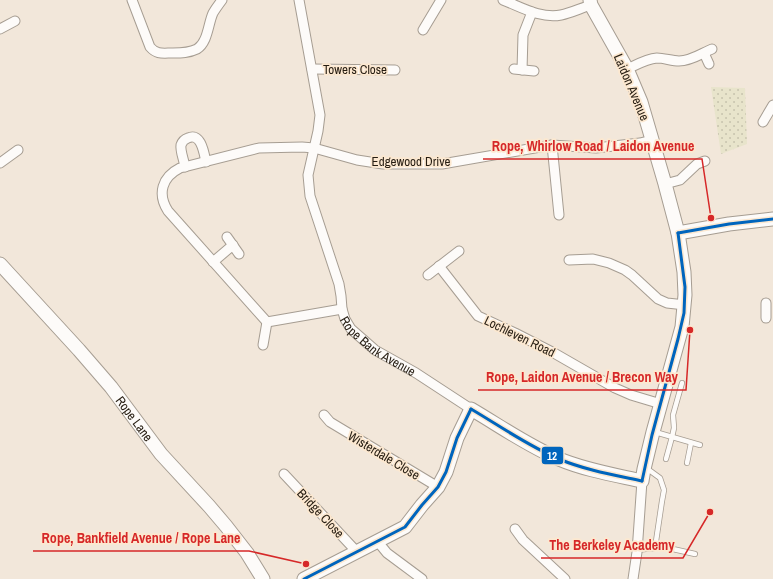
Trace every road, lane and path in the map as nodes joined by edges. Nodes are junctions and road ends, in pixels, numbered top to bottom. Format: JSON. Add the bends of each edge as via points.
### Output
{"nodes":[{"id":1,"x":132,"y":0,"type":"edge"},
{"id":2,"x":222,"y":0,"type":"edge"},
{"id":3,"x":299,"y":0,"type":"edge"},
{"id":4,"x":441,"y":0,"type":"edge"},
{"id":5,"x":503,"y":0,"type":"edge"},
{"id":6,"x":590,"y":3,"type":"edge"},
{"id":7,"x":532,"y":12,"type":"junction"},
{"id":8,"x":15,"y":21,"type":"dead end"},
{"id":9,"x":0,"y":29,"type":"edge"},
{"id":10,"x":423,"y":30,"type":"dead end"},
{"id":11,"x":709,"y":64,"type":"dead end"},
{"id":12,"x":312,"y":69,"type":"junction"},
{"id":13,"x":627,"y":69,"type":"junction"},
{"id":14,"x":395,"y":70,"type":"dead end"},
{"id":15,"x":534,"y":71,"type":"dead end"},
{"id":16,"x":772,"y":111,"type":"edge"},
{"id":17,"x":763,"y":122,"type":"dead end"},
{"id":18,"x":652,"y":140,"type":"junction"},
{"id":19,"x":552,"y":145,"type":"junction"},
{"id":20,"x":314,"y":148,"type":"junction"},
{"id":21,"x":18,"y":150,"type":"dead end"},
{"id":22,"x":699,"y":160,"type":"dead end"},
{"id":23,"x":206,"y":162,"type":"junction"},
{"id":24,"x":0,"y":163,"type":"edge"},
{"id":25,"x":185,"y":167,"type":"junction"},
{"id":26,"x":665,"y":184,"type":"junction"},
{"id":27,"x":559,"y":215,"type":"dead end"},
{"id":28,"x":773,"y":219,"type":"edge"},
{"id":29,"x":678,"y":232,"type":"junction"},
{"id":30,"x":459,"y":251,"type":"dead end"},
{"id":31,"x":239,"y":254,"type":"dead end"},
{"id":32,"x":569,"y":260,"type":"dead end"},
{"id":33,"x":213,"y":262,"type":"junction"},
{"id":34,"x":0,"y":264,"type":"edge"},
{"id":35,"x":440,"y":266,"type":"junction"},
{"id":36,"x":428,"y":275,"type":"dead end"},
{"id":37,"x":766,"y":304,"type":"edge"},
{"id":38,"x":685,"y":305,"type":"junction"},
{"id":39,"x":342,"y":309,"type":"junction"},
{"id":40,"x":766,"y":318,"type":"dead end"},
{"id":41,"x":267,"y":322,"type":"junction"},
{"id":42,"x":263,"y":345,"type":"dead end"},
{"id":43,"x":682,"y":383,"type":"dead end"},
{"id":44,"x":661,"y":404,"type":"junction"},
{"id":45,"x":471,"y":409,"type":"junction"},
{"id":46,"x":324,"y":415,"type":"dead end"},
{"id":47,"x":653,"y":432,"type":"junction"},
{"id":48,"x":672,"y":438,"type":"junction"},
{"id":49,"x":691,"y":443,"type":"junction"},
{"id":50,"x":700,"y":445,"type":"dead end"},
{"id":51,"x":666,"y":459,"type":"dead end"},
{"id":52,"x":688,"y":462,"type":"dead end"},
{"id":53,"x":284,"y":474,"type":"dead end"},
{"id":54,"x":643,"y":475,"type":"junction"},
{"id":55,"x":438,"y":487,"type":"junction"},
{"id":56,"x":516,"y":529,"type":"dead end"},
{"id":57,"x":378,"y":542,"type":"junction"},
{"id":58,"x":655,"y":545,"type":"junction"},
{"id":59,"x":637,"y":550,"type":"junction"},
{"id":60,"x":357,"y":552,"type":"junction"},
{"id":61,"x":695,"y":554,"type":"dead end"},
{"id":62,"x":263,"y":579,"type":"edge"},
{"id":63,"x":304,"y":579,"type":"edge"},
{"id":64,"x":422,"y":579,"type":"edge"},
{"id":65,"x":565,"y":579,"type":"edge"},
{"id":66,"x":633,"y":579,"type":"edge"}],
"edges":[{"from":1,"to":2,"type":"street","via":[[150,47],[160,53],[187,52],[201,46]]},
{"from":3,"to":12,"type":"street","name":"Towers Close"},
{"from":4,"to":10,"type":"street"},
{"from":5,"to":7,"type":"street"},
{"from":6,"to":7,"type":"street","via":[[560,15]]},
{"from":6,"to":13,"type":"street","name":"Laidon Avenue"},
{"from":7,"to":15,"type":"street","via":[[524,35],[518,69]]},
{"from":8,"to":9,"type":"street"},
{"from":11,"to":13,"type":"street","via":[[708,51],[685,60],[652,59]]},
{"from":12,"to":14,"type":"street","name":"Towers Close"},
{"from":12,"to":20,"type":"street","name":"Rope Bank Avenue","via":[[320,114]]},
{"from":13,"to":18,"type":"street","name":"Laidon Avenue","via":[[641,102]]},
{"from":16,"to":17,"type":"street"},
{"from":18,"to":19,"type":"street","name":"Edgewood Drive","via":[[596,148]]},
{"from":18,"to":26,"type":"street","name":"Laidon Avenue"},
{"from":19,"to":20,"type":"street","name":"Edgewood Drive","via":[[442,164],[383,164]]},
{"from":19,"to":27,"type":"street"},
{"from":20,"to":23,"type":"street","name":"Edgewood Drive","via":[[259,148]]},
{"from":20,"to":39,"type":"street","name":"Rope Bank Avenue","via":[[308,175],[310,196],[339,284]]},
{"from":21,"to":24,"type":"street"},
{"from":22,"to":26,"type":"street","via":[[680,180]]},
{"from":23,"to":25,"type":"street","name":"Edgewood Drive"},
{"from":23,"to":25,"type":"street","via":[[200,142],[190,137],[184,140],[181,146]]},
{"from":25,"to":33,"type":"street","name":"Edgewood Drive","via":[[167,178],[162,189],[163,203]]},
{"from":26,"to":29,"type":"street","name":"Laidon Avenue"},
{"from":28,"to":29,"type":"street"},
{"from":29,"to":38,"type":"street","name":"Laidon Avenue","via":[[684,272]]},
{"from":30,"to":35,"type":"street"},
{"from":31,"to":33,"type":"street","via":[[230,241]]},
{"from":32,"to":38,"type":"street","via":[[593,259],[609,263],[639,280],[658,299]]},
{"from":33,"to":41,"type":"street","name":"Edgewood Drive"},
{"from":34,"to":62,"type":"street","name":"Rope Lane","via":[[111,387],[161,454],[226,526]]},
{"from":35,"to":36,"type":"street"},
{"from":35,"to":44,"type":"street","name":"Lochleven Road","via":[[478,316],[554,353],[616,388]]},
{"from":37,"to":40,"type":"street"},
{"from":38,"to":44,"type":"street","name":"Laidon Avenue","via":[[682,327]]},
{"from":39,"to":41,"type":"street"},
{"from":39,"to":45,"type":"street","name":"Rope Bank Avenue","via":[[351,329],[375,350]]},
{"from":41,"to":42,"type":"street"},
{"from":43,"to":48,"type":"lane","via":[[673,415]]},
{"from":44,"to":47,"type":"street","name":"Laidon Avenue"},
{"from":45,"to":54,"type":"street","name":"Rope Bank Avenue","via":[[560,459],[585,468]]},
{"from":45,"to":55,"type":"street"},
{"from":46,"to":55,"type":"street","name":"Wisterdale Close","via":[[327,426]]},
{"from":47,"to":48,"type":"lane"},
{"from":47,"to":54,"type":"street","name":"Laidon Avenue"},
{"from":48,"to":49,"type":"lane"},
{"from":48,"to":51,"type":"lane"},
{"from":49,"to":50,"type":"lane"},
{"from":49,"to":52,"type":"lane"},
{"from":53,"to":60,"type":"street","name":"Bridge Close"},
{"from":54,"to":58,"type":"lane","via":[[649,470],[660,478],[664,490]]},
{"from":54,"to":59,"type":"street","name":"Laidon Avenue"},
{"from":55,"to":57,"type":"street","via":[[405,527]]},
{"from":56,"to":65,"type":"street","via":[[520,541]]},
{"from":57,"to":60,"type":"street"},
{"from":57,"to":64,"type":"street","via":[[387,553]]},
{"from":58,"to":59,"type":"lane","via":[[655,548]]},
{"from":58,"to":61,"type":"lane"},
{"from":59,"to":66,"type":"street","name":"Laidon Avenue"},
{"from":60,"to":63,"type":"street"}]}
